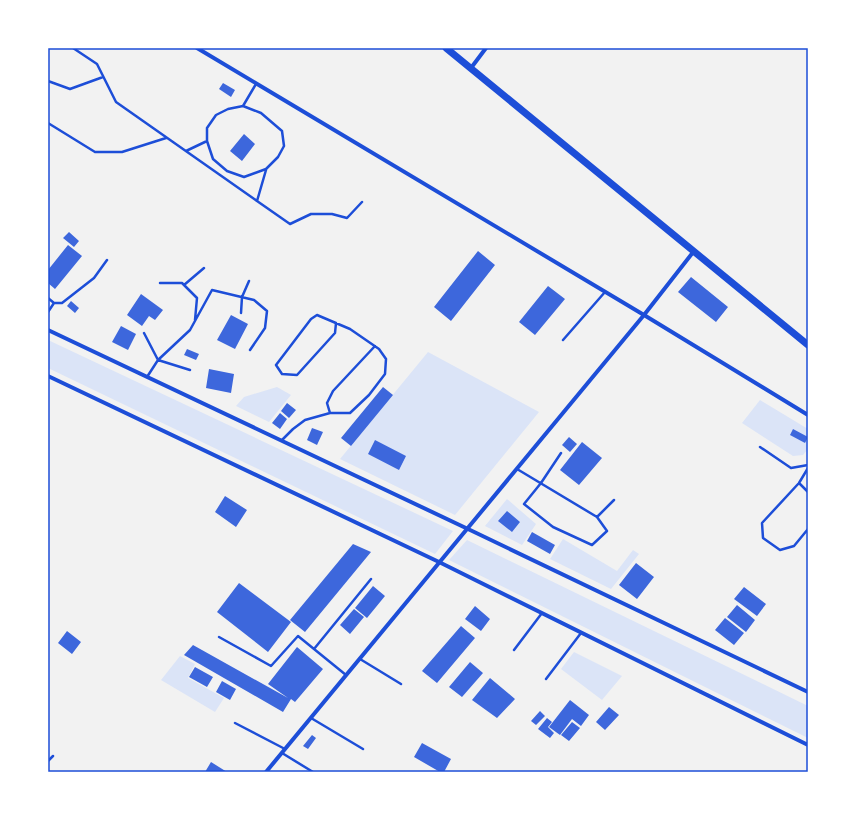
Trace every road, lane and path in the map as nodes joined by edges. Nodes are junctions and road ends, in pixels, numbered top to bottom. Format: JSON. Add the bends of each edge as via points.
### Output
{"nodes":[{"id":1,"x":73,"y":48,"type":"edge"},
{"id":2,"x":197,"y":48,"type":"edge"},
{"id":3,"x":446,"y":48,"type":"edge"},
{"id":4,"x":486,"y":48,"type":"edge"},
{"id":5,"x":470,"y":68,"type":"junction"},
{"id":6,"x":103,"y":77,"type":"junction"},
{"id":7,"x":48,"y":81,"type":"edge"},
{"id":8,"x":256,"y":84,"type":"junction"},
{"id":9,"x":243,"y":106,"type":"junction"},
{"id":10,"x":48,"y":123,"type":"edge"},
{"id":11,"x":167,"y":138,"type":"junction"},
{"id":12,"x":207,"y":141,"type":"junction"},
{"id":13,"x":186,"y":151,"type":"junction"},
{"id":14,"x":266,"y":169,"type":"junction"},
{"id":15,"x":257,"y":201,"type":"junction"},
{"id":16,"x":362,"y":202,"type":"dead end"},
{"id":17,"x":694,"y":251,"type":"junction"},
{"id":18,"x":107,"y":260,"type":"dead end"},
{"id":19,"x":204,"y":268,"type":"dead end"},
{"id":20,"x":250,"y":281,"type":"dead end"},
{"id":21,"x":160,"y":283,"type":"dead end"},
{"id":22,"x":184,"y":285,"type":"junction"},
{"id":23,"x":605,"y":292,"type":"junction"},
{"id":24,"x":242,"y":297,"type":"junction"},
{"id":25,"x":48,"y":298,"type":"edge"},
{"id":26,"x":54,"y":303,"type":"junction"},
{"id":27,"x":48,"y":312,"type":"edge"},
{"id":28,"x":240,"y":313,"type":"dead end"},
{"id":29,"x":644,"y":315,"type":"junction"},
{"id":30,"x":194,"y":323,"type":"junction"},
{"id":31,"x":336,"y":323,"type":"junction"},
{"id":32,"x":48,"y":330,"type":"edge"},
{"id":33,"x":144,"y":333,"type":"dead end"},
{"id":34,"x":563,"y":340,"type":"dead end"},
{"id":35,"x":808,"y":345,"type":"edge"},
{"id":36,"x":375,"y":346,"type":"junction"},
{"id":37,"x":250,"y":350,"type":"dead end"},
{"id":38,"x":158,"y":360,"type":"junction"},
{"id":39,"x":190,"y":370,"type":"dead end"},
{"id":40,"x":48,"y":376,"type":"edge"},
{"id":41,"x":146,"y":377,"type":"junction"},
{"id":42,"x":330,"y":413,"type":"junction"},
{"id":43,"x":808,"y":415,"type":"edge"},
{"id":44,"x":282,"y":441,"type":"junction"},
{"id":45,"x":760,"y":447,"type":"dead end"},
{"id":46,"x":561,"y":453,"type":"dead end"},
{"id":47,"x":808,"y":466,"type":"edge"},
{"id":48,"x":517,"y":469,"type":"junction"},
{"id":49,"x":541,"y":483,"type":"junction"},
{"id":50,"x":799,"y":483,"type":"junction"},
{"id":51,"x":808,"y":492,"type":"edge"},
{"id":52,"x":614,"y":500,"type":"dead end"},
{"id":53,"x":597,"y":517,"type":"junction"},
{"id":54,"x":468,"y":529,"type":"junction"},
{"id":55,"x":808,"y":529,"type":"edge"},
{"id":56,"x":439,"y":562,"type":"junction"},
{"id":57,"x":371,"y":579,"type":"dead end"},
{"id":58,"x":542,"y":613,"type":"junction"},
{"id":59,"x":582,"y":632,"type":"junction"},
{"id":60,"x":219,"y":637,"type":"dead end"},
{"id":61,"x":314,"y":649,"type":"junction"},
{"id":62,"x":514,"y":650,"type":"dead end"},
{"id":63,"x":359,"y":659,"type":"junction"},
{"id":64,"x":346,"y":676,"type":"junction"},
{"id":65,"x":546,"y":679,"type":"dead end"},
{"id":66,"x":401,"y":684,"type":"dead end"},
{"id":67,"x":808,"y":692,"type":"edge"},
{"id":68,"x":311,"y":718,"type":"junction"},
{"id":69,"x":235,"y":723,"type":"dead end"},
{"id":70,"x":808,"y":744,"type":"edge"},
{"id":71,"x":285,"y":749,"type":"junction"},
{"id":72,"x":363,"y":749,"type":"dead end"},
{"id":73,"x":282,"y":753,"type":"junction"},
{"id":74,"x":53,"y":756,"type":"dead end"},
{"id":75,"x":48,"y":761,"type":"edge"},
{"id":76,"x":266,"y":772,"type":"edge"},
{"id":77,"x":313,"y":772,"type":"edge"}],
"edges":[{"from":1,"to":6,"type":"lane","via":[[96,64]]},
{"from":2,"to":8,"type":"street"},
{"from":3,"to":5,"type":"street"},
{"from":4,"to":5,"type":"street"},
{"from":5,"to":17,"type":"street"},
{"from":6,"to":7,"type":"lane","via":[[70,89]]},
{"from":6,"to":11,"type":"lane","via":[[116,102]]},
{"from":8,"to":9,"type":"lane"},
{"from":8,"to":23,"type":"street"},
{"from":9,"to":12,"type":"lane","via":[[216,115],[207,128]]},
{"from":9,"to":14,"type":"lane","via":[[261,113],[282,131],[284,146],[278,157]]},
{"from":10,"to":11,"type":"lane","via":[[95,152],[122,152]]},
{"from":11,"to":13,"type":"lane"},
{"from":12,"to":13,"type":"lane"},
{"from":12,"to":14,"type":"lane","via":[[213,158],[227,171],[244,177]]},
{"from":13,"to":15,"type":"lane"},
{"from":14,"to":15,"type":"lane"},
{"from":15,"to":16,"type":"lane","via":[[290,224],[311,214],[332,214],[347,218]]},
{"from":17,"to":29,"type":"street"},
{"from":17,"to":35,"type":"street"},
{"from":18,"to":26,"type":"lane","via":[[94,278],[62,303]]},
{"from":19,"to":22,"type":"lane"},
{"from":20,"to":24,"type":"lane"},
{"from":21,"to":22,"type":"lane"},
{"from":22,"to":30,"type":"lane","via":[[197,298]]},
{"from":23,"to":29,"type":"street"},
{"from":23,"to":34,"type":"lane"},
{"from":24,"to":28,"type":"lane"},
{"from":24,"to":30,"type":"lane","via":[[212,290]]},
{"from":24,"to":37,"type":"lane","via":[[254,300],[267,311],[265,328]]},
{"from":25,"to":26,"type":"lane"},
{"from":26,"to":27,"type":"lane"},
{"from":29,"to":43,"type":"street"},
{"from":29,"to":48,"type":"street"},
{"from":30,"to":38,"type":"lane","via":[[190,330]]},
{"from":31,"to":31,"type":"lane","via":[[317,315],[311,319],[276,365],[282,374],[297,375],[335,333]]},
{"from":31,"to":36,"type":"lane"},
{"from":32,"to":41,"type":"street"},
{"from":33,"to":38,"type":"lane"},
{"from":36,"to":42,"type":"lane","via":[[333,391],[327,403]]},
{"from":36,"to":42,"type":"lane","via":[[386,359],[385,374],[369,395],[350,413]]},
{"from":38,"to":39,"type":"lane"},
{"from":38,"to":41,"type":"lane"},
{"from":40,"to":56,"type":"street"},
{"from":41,"to":44,"type":"street"},
{"from":42,"to":44,"type":"lane","via":[[305,420]]},
{"from":44,"to":54,"type":"street"},
{"from":45,"to":47,"type":"lane","via":[[791,468]]},
{"from":46,"to":49,"type":"lane"},
{"from":47,"to":50,"type":"lane"},
{"from":48,"to":49,"type":"lane"},
{"from":48,"to":54,"type":"street"},
{"from":49,"to":53,"type":"lane"},
{"from":49,"to":53,"type":"lane","via":[[524,504],[553,527],[592,545],[606,531]]},
{"from":50,"to":51,"type":"lane"},
{"from":50,"to":55,"type":"lane","via":[[762,523],[764,538],[780,550],[794,546]]},
{"from":52,"to":53,"type":"lane"},
{"from":54,"to":56,"type":"street"},
{"from":54,"to":67,"type":"street"},
{"from":56,"to":58,"type":"street"},
{"from":56,"to":63,"type":"street"},
{"from":57,"to":61,"type":"lane"},
{"from":58,"to":59,"type":"street"},
{"from":58,"to":62,"type":"lane"},
{"from":59,"to":65,"type":"lane"},
{"from":59,"to":70,"type":"street"},
{"from":60,"to":61,"type":"lane","via":[[271,666],[298,636]]},
{"from":61,"to":64,"type":"lane"},
{"from":63,"to":64,"type":"street"},
{"from":63,"to":66,"type":"lane"},
{"from":64,"to":68,"type":"street"},
{"from":68,"to":71,"type":"street"},
{"from":68,"to":72,"type":"lane"},
{"from":69,"to":71,"type":"lane"},
{"from":71,"to":73,"type":"street"},
{"from":73,"to":76,"type":"street"},
{"from":73,"to":77,"type":"lane"},
{"from":74,"to":75,"type":"lane"}]}
